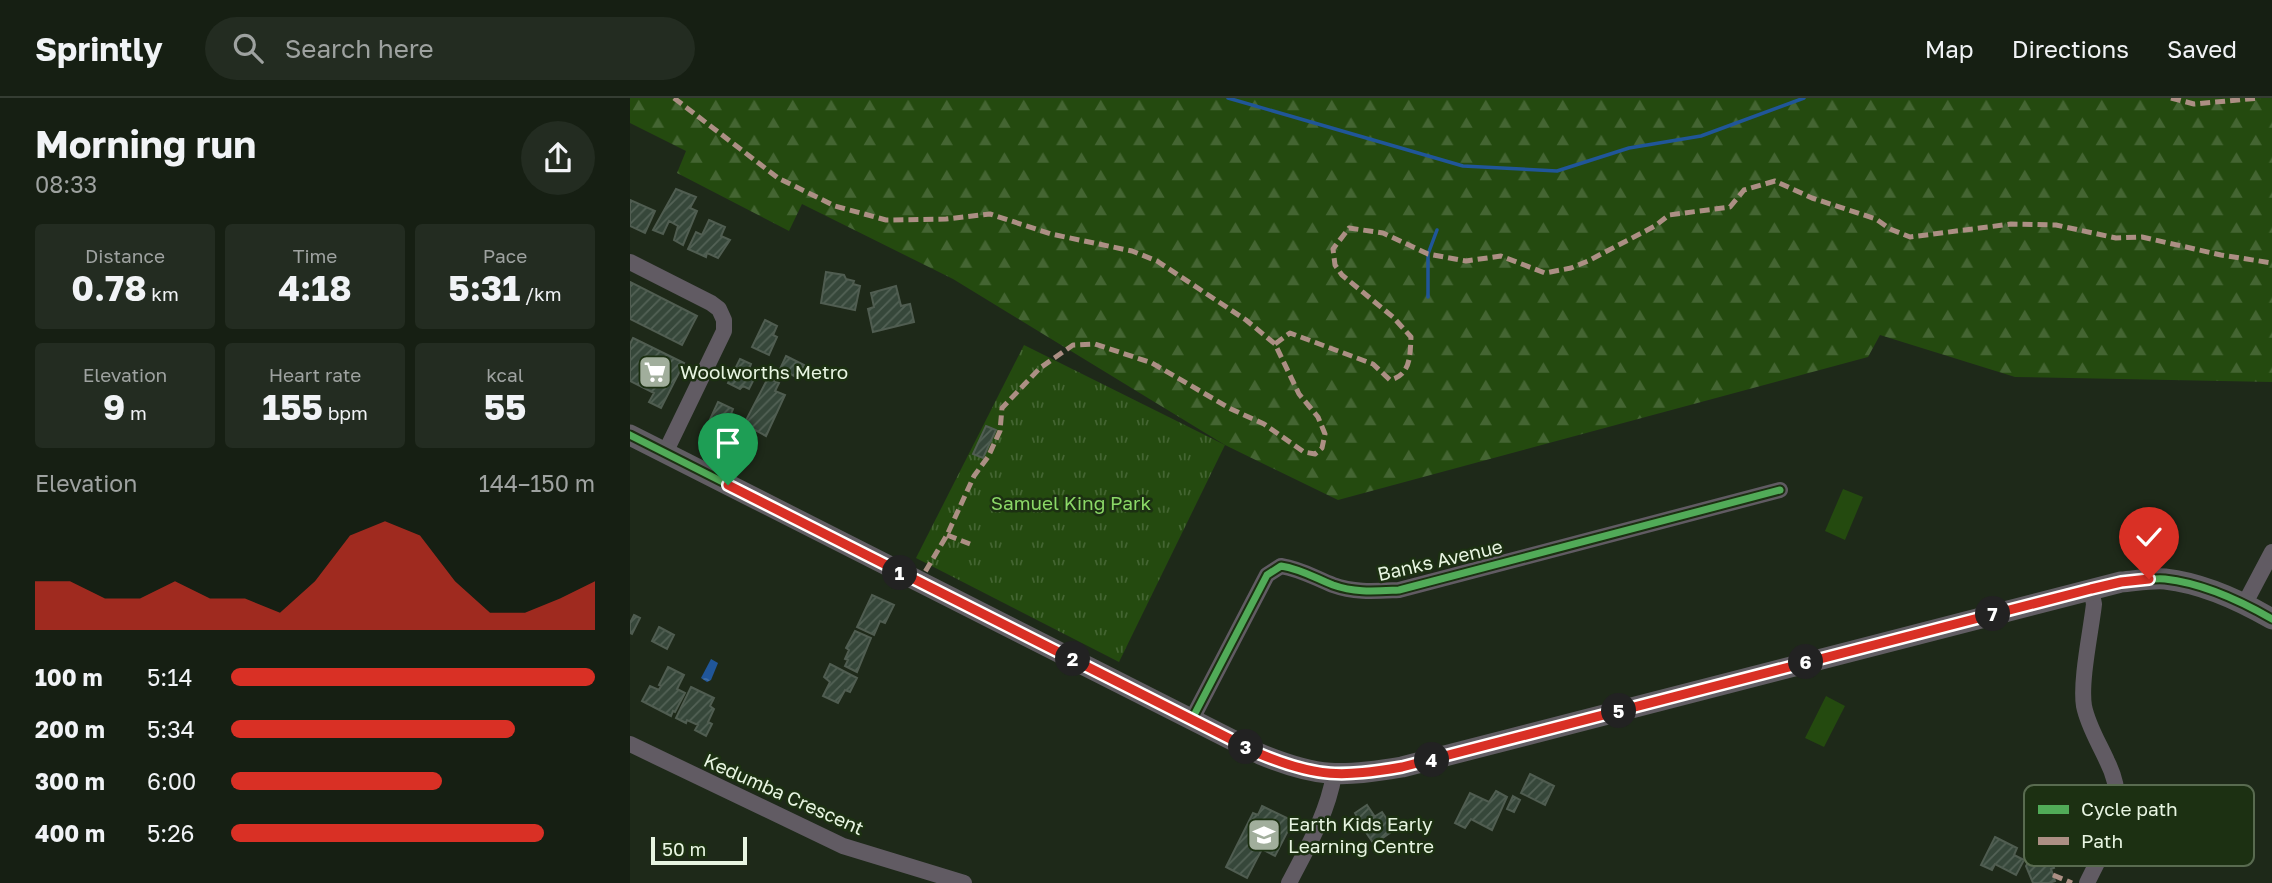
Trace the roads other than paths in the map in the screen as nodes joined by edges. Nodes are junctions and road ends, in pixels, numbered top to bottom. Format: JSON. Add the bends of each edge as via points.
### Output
{"nodes":[{"id":1,"x":630,"y":262,"type":"edge"},
{"id":2,"x":630,"y":435,"type":"edge"},
{"id":3,"x":665,"y":453,"type":"junction"},
{"id":4,"x":1780,"y":490,"type":"dead end"},
{"id":5,"x":2272,"y":552,"type":"edge"},
{"id":6,"x":2091,"y":589,"type":"junction"},
{"id":7,"x":2244,"y":605,"type":"junction"},
{"id":8,"x":2272,"y":619,"type":"edge"},
{"id":9,"x":1192,"y":719,"type":"junction"},
{"id":10,"x":630,"y":744,"type":"edge"},
{"id":11,"x":1334,"y":775,"type":"junction"},
{"id":12,"x":2117,"y":785,"type":"edge"},
{"id":13,"x":2095,"y":866,"type":"edge"},
{"id":14,"x":964,"y":883,"type":"edge"},
{"id":15,"x":1289,"y":883,"type":"edge"},
{"id":16,"x":2087,"y":883,"type":"edge"}],
"edges":[{"from":1,"to":3,"type":"street","via":[[711,303],[724,320],[720,342]]},
{"from":2,"to":3,"type":"main road"},
{"from":3,"to":9,"type":"main road"},
{"from":4,"to":9,"type":"street","name":"Banks Avenue","via":[[1399,590],[1364,592],[1281,566],[1267,575]]},
{"from":5,"to":7,"type":"street"},
{"from":6,"to":7,"type":"main road","via":[[2164,579]]},
{"from":6,"to":11,"type":"main road","via":[[1402,767]]},
{"from":6,"to":12,"type":"street","via":[[2094,604],[2083,697],[2089,724]]},
{"from":7,"to":8,"type":"main road"},
{"from":9,"to":11,"type":"main road","via":[[1287,765]]},
{"from":10,"to":14,"type":"street","name":"Kedumba Crescent","via":[[843,846]]},
{"from":11,"to":15,"type":"street","via":[[1324,815]]},
{"from":13,"to":16,"type":"street"}]}
